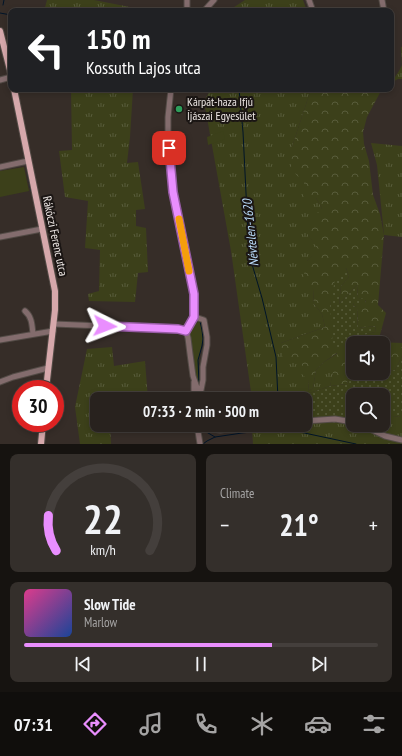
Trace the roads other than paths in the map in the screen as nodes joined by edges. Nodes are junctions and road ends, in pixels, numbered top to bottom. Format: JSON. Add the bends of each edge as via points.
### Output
{"nodes":[{"id":1,"x":214,"y":0,"type":"edge"},
{"id":2,"x":207,"y":8,"type":"edge"},
{"id":3,"x":0,"y":31,"type":"edge"},
{"id":4,"x":2,"y":47,"type":"edge"},
{"id":5,"x":8,"y":66,"type":"edge"},
{"id":6,"x":15,"y":92,"type":"edge"},
{"id":7,"x":171,"y":92,"type":"edge"},
{"id":8,"x":28,"y":161,"type":"junction"},
{"id":9,"x":0,"y":167,"type":"edge"},
{"id":10,"x":42,"y":229,"type":"junction"},
{"id":11,"x":0,"y":237,"type":"edge"},
{"id":12,"x":25,"y":310,"type":"dead end"},
{"id":13,"x":197,"y":318,"type":"junction"},
{"id":14,"x":54,"y":324,"type":"junction"},
{"id":15,"x":53,"y":331,"type":"junction"},
{"id":16,"x":186,"y":331,"type":"junction"},
{"id":17,"x":33,"y":334,"type":"junction"},
{"id":18,"x":0,"y":340,"type":"edge"},
{"id":19,"x":48,"y":368,"type":"junction"},
{"id":20,"x":194,"y":379,"type":"junction"},
{"id":21,"x":47,"y":380,"type":"edge"},
{"id":22,"x":0,"y":382,"type":"edge"},
{"id":23,"x":194,"y":392,"type":"edge"},
{"id":24,"x":198,"y":392,"type":"edge"},
{"id":25,"x":201,"y":392,"type":"edge"},
{"id":26,"x":312,"y":420,"type":"edge"},
{"id":27,"x":346,"y":421,"type":"edge"},
{"id":28,"x":42,"y":432,"type":"edge"},
{"id":29,"x":199,"y":432,"type":"edge"},
{"id":30,"x":377,"y":432,"type":"edge"},
{"id":31,"x":402,"y":440,"type":"edge"},
{"id":32,"x":41,"y":444,"type":"edge"},
{"id":33,"x":200,"y":444,"type":"edge"}],
"edges":[{"from":1,"to":2,"type":"street"},
{"from":3,"to":4,"type":"main road"},
{"from":4,"to":5,"type":"main road"},
{"from":6,"to":8,"type":"main road","name":"Rákóczi Ferenc utca"},
{"from":7,"to":13,"type":"street","via":[[168,135],[173,192]]},
{"from":8,"to":9,"type":"street"},
{"from":8,"to":10,"type":"main road","name":"Rákóczi Ferenc utca"},
{"from":10,"to":11,"type":"street"},
{"from":10,"to":14,"type":"main road","name":"Rákóczi Ferenc utca","via":[[55,292]]},
{"from":12,"to":17,"type":"street","via":[[32,321]]},
{"from":13,"to":16,"type":"street"},
{"from":13,"to":25,"type":"street","via":[[204,320],[207,337]]},
{"from":14,"to":15,"type":"main road","name":"Rákóczi Ferenc utca"},
{"from":14,"to":16,"type":"street"},
{"from":15,"to":17,"type":"street"},
{"from":15,"to":19,"type":"main road","name":"Rákóczi Ferenc utca"},
{"from":16,"to":20,"type":"street"},
{"from":17,"to":18,"type":"street"},
{"from":19,"to":21,"type":"main road","name":"Rákóczi Ferenc utca"},
{"from":19,"to":22,"type":"street"},
{"from":20,"to":23,"type":"street"},
{"from":20,"to":24,"type":"street"},
{"from":26,"to":27,"type":"street"},
{"from":28,"to":32,"type":"main road"},
{"from":29,"to":33,"type":"street"},
{"from":30,"to":31,"type":"street"}]}
